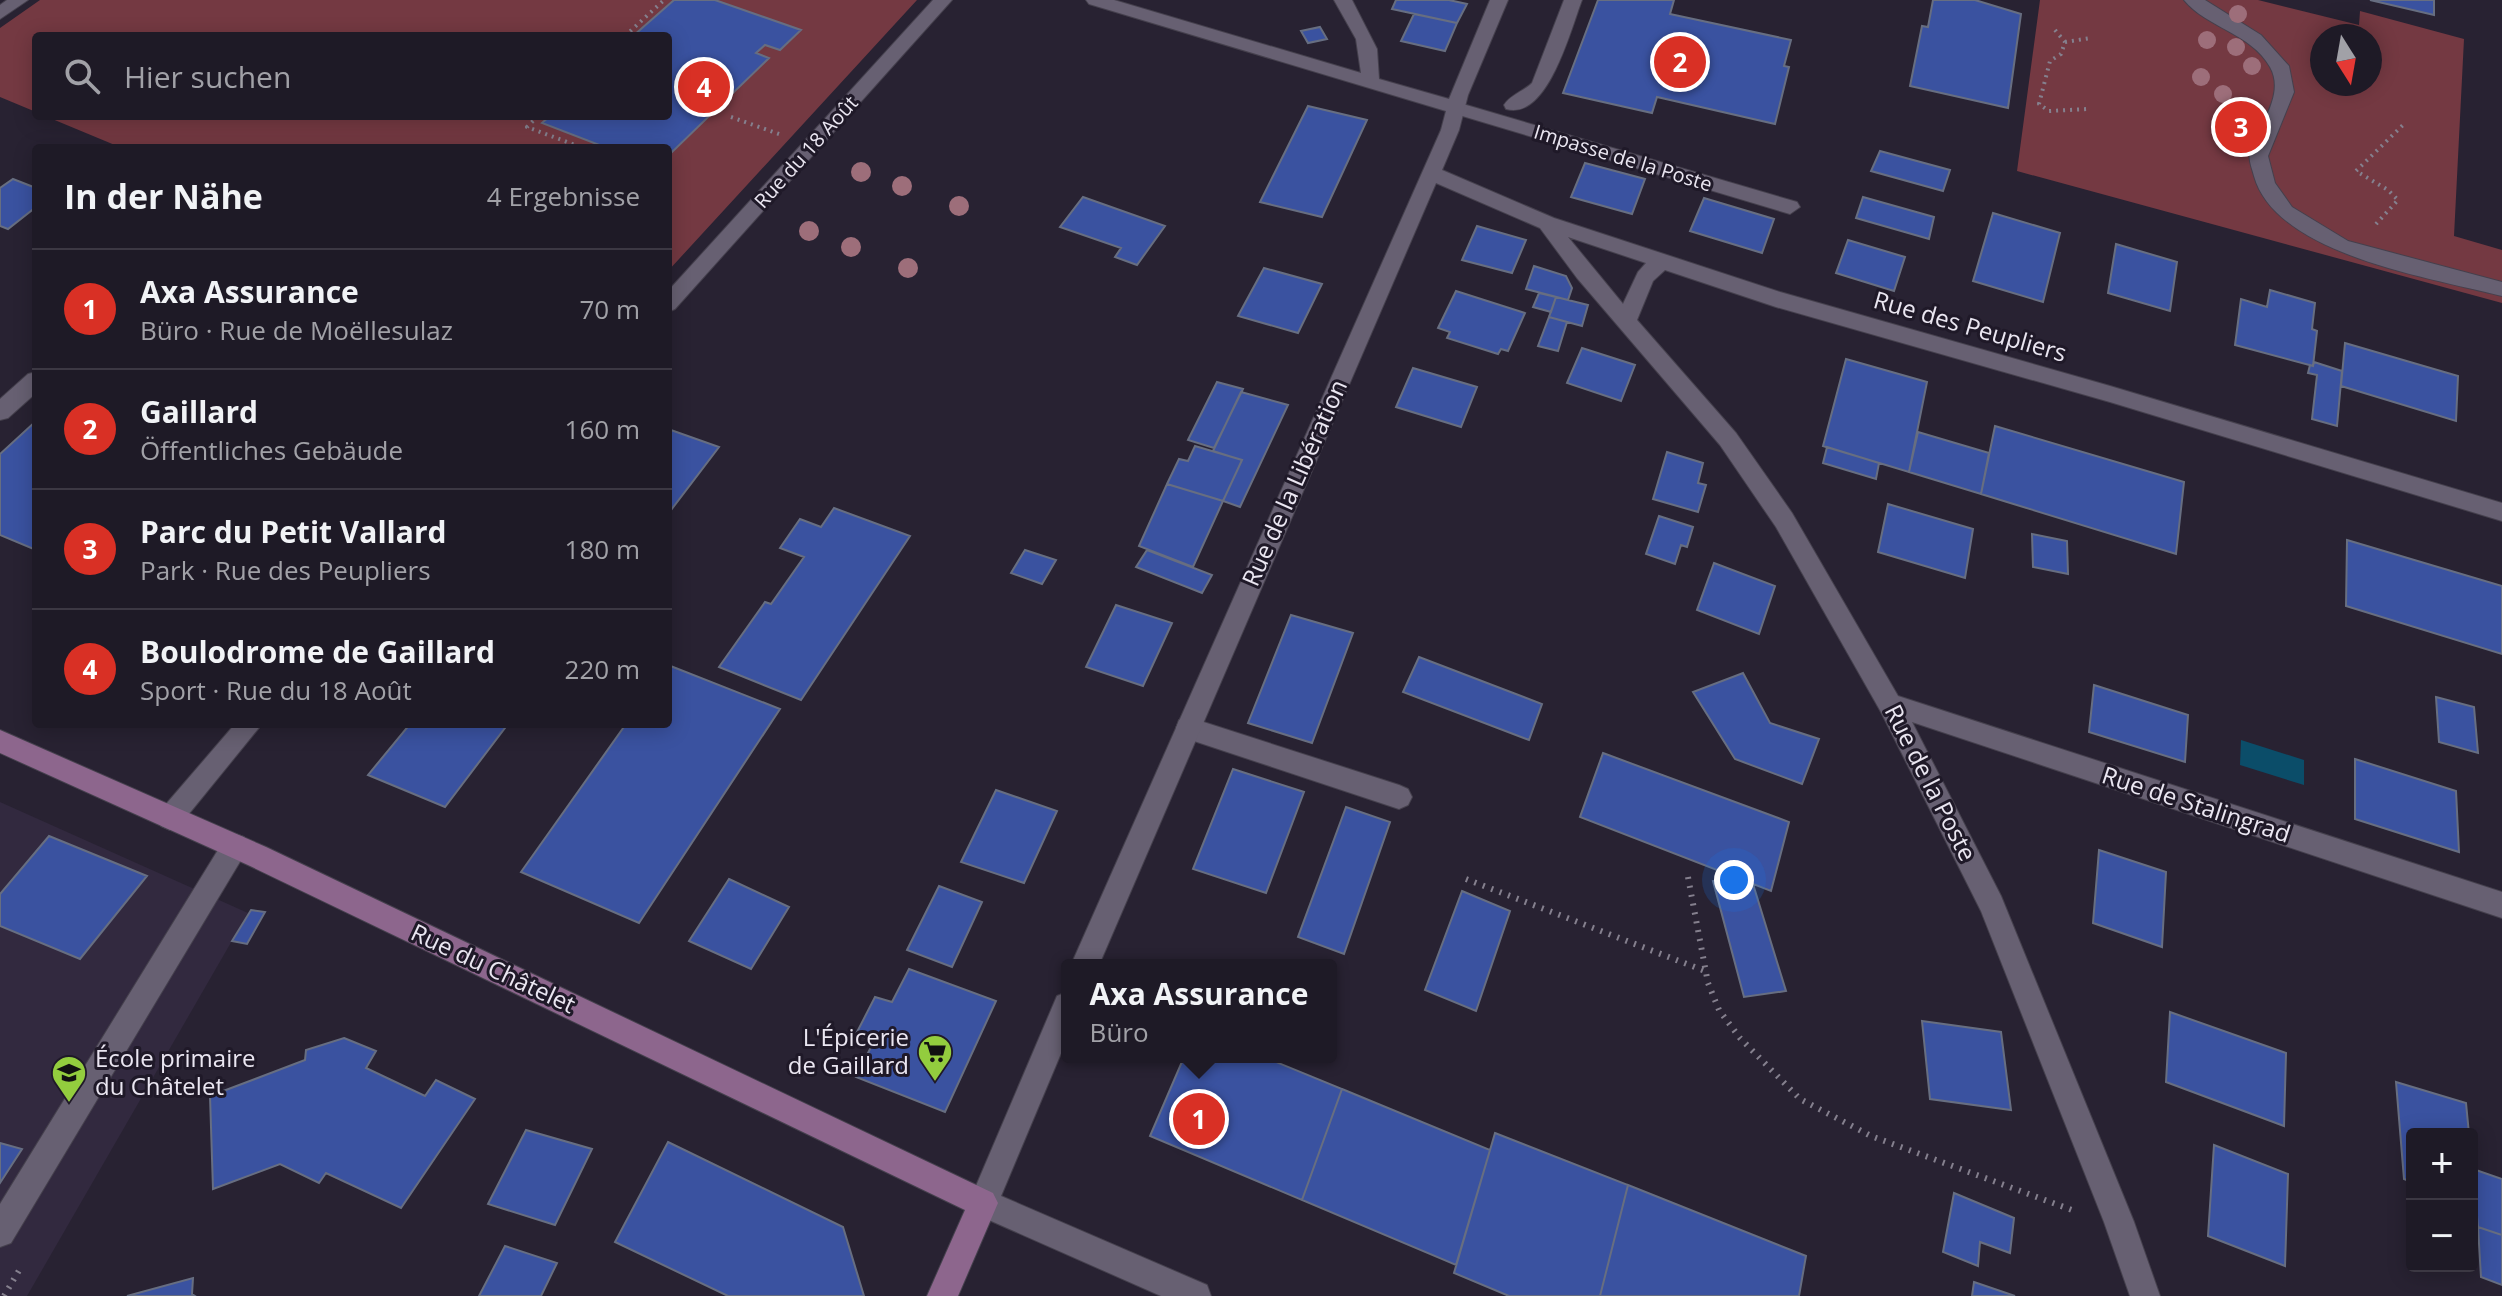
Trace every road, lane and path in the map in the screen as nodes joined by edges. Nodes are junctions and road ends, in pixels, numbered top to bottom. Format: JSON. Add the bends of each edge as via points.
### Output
{"nodes":[{"id":1,"x":19,"y":0,"type":"edge"},
{"id":2,"x":664,"y":0,"type":"edge"},
{"id":3,"x":943,"y":0,"type":"edge"},
{"id":4,"x":1095,"y":0,"type":"edge"},
{"id":5,"x":1343,"y":0,"type":"edge"},
{"id":6,"x":1499,"y":0,"type":"edge"},
{"id":7,"x":1573,"y":0,"type":"edge"},
{"id":8,"x":2193,"y":0,"type":"edge"},
{"id":9,"x":0,"y":13,"type":"edge"},
{"id":10,"x":2055,"y":30,"type":"dead end"},
{"id":11,"x":629,"y":32,"type":"edge"},
{"id":12,"x":2091,"y":38,"type":"dead end"},
{"id":13,"x":2065,"y":42,"type":"junction"},
{"id":14,"x":1369,"y":83,"type":"junction"},
{"id":15,"x":1513,"y":105,"type":"dead end"},
{"id":16,"x":1456,"y":108,"type":"junction"},
{"id":17,"x":2087,"y":109,"type":"dead end"},
{"id":18,"x":731,"y":117,"type":"dead end"},
{"id":19,"x":534,"y":120,"type":"edge"},
{"id":20,"x":2404,"y":124,"type":"dead end"},
{"id":21,"x":773,"y":132,"type":"dead end"},
{"id":22,"x":572,"y":144,"type":"edge"},
{"id":23,"x":1430,"y":173,"type":"junction"},
{"id":24,"x":1790,"y":207,"type":"dead end"},
{"id":25,"x":1547,"y":223,"type":"junction"},
{"id":26,"x":2342,"y":246,"type":"junction"},
{"id":27,"x":1661,"y":261,"type":"junction"},
{"id":28,"x":2502,"y":289,"type":"edge"},
{"id":29,"x":672,"y":300,"type":"edge"},
{"id":30,"x":1626,"y":320,"type":"junction"},
{"id":31,"x":32,"y":384,"type":"edge"},
{"id":32,"x":0,"y":412,"type":"edge"},
{"id":33,"x":2502,"y":512,"type":"edge"},
{"id":34,"x":1890,"y":704,"type":"junction"},
{"id":35,"x":247,"y":728,"type":"edge"},
{"id":36,"x":1188,"y":728,"type":"junction"},
{"id":37,"x":0,"y":741,"type":"edge"},
{"id":38,"x":1399,"y":797,"type":"dead end"},
{"id":39,"x":170,"y":818,"type":"junction"},
{"id":40,"x":235,"y":846,"type":"junction"},
{"id":41,"x":1688,"y":877,"type":"dead end"},
{"id":42,"x":1466,"y":879,"type":"dead end"},
{"id":43,"x":2502,"y":905,"type":"edge"},
{"id":44,"x":1088,"y":959,"type":"edge"},
{"id":45,"x":1705,"y":972,"type":"junction"},
{"id":46,"x":1061,"y":1020,"type":"edge"},
{"id":47,"x":983,"y":1203,"type":"junction"},
{"id":48,"x":2119,"y":1222,"type":"junction"},
{"id":49,"x":0,"y":1232,"type":"edge"},
{"id":50,"x":942,"y":1296,"type":"edge"},
{"id":51,"x":1196,"y":1296,"type":"edge"},
{"id":52,"x":2145,"y":1296,"type":"edge"}],
"edges":[{"from":1,"to":9,"type":"street"},
{"from":2,"to":11,"type":"path"},
{"from":3,"to":29,"type":"street","name":"Rue du 18 Août"},
{"from":4,"to":14,"type":"street"},
{"from":5,"to":14,"type":"street","via":[[1367,42],[1373,65]]},
{"from":6,"to":16,"type":"street","name":"Rue de la Libération"},
{"from":7,"to":15,"type":"street","via":[[1540,85]]},
{"from":8,"to":26,"type":"street","via":[[2255,39],[2280,66],[2285,92],[2258,156],[2266,184],[2285,212]]},
{"from":10,"to":13,"type":"path"},
{"from":12,"to":13,"type":"path"},
{"from":13,"to":17,"type":"path","via":[[2061,54],[2050,61],[2039,104],[2049,111]]},
{"from":14,"to":16,"type":"street"},
{"from":16,"to":23,"type":"street","name":"Rue de la Libération"},
{"from":16,"to":24,"type":"street","name":"Impasse de la Poste"},
{"from":18,"to":21,"type":"path"},
{"from":19,"to":22,"type":"path","via":[[527,127]]},
{"from":20,"to":26,"type":"path","via":[[2356,171],[2398,200],[2381,220]]},
{"from":23,"to":25,"type":"street","name":"Rue des Peupliers"},
{"from":23,"to":36,"type":"street","name":"Rue de la Libération"},
{"from":25,"to":27,"type":"street","name":"Rue des Peupliers"},
{"from":25,"to":30,"type":"street","name":"Rue de la Poste"},
{"from":26,"to":28,"type":"street"},
{"from":27,"to":30,"type":"street","via":[[1645,277]]},
{"from":27,"to":33,"type":"street","name":"Rue des Peupliers"},
{"from":30,"to":34,"type":"street","name":"Rue de la Poste","via":[[1728,439],[1776,508]]},
{"from":31,"to":32,"type":"street"},
{"from":34,"to":43,"type":"street","name":"Rue de Stalingrad"},
{"from":34,"to":48,"type":"street","name":"Rue de la Poste","via":[[1992,905]]},
{"from":35,"to":39,"type":"street"},
{"from":36,"to":38,"type":"street"},
{"from":36,"to":44,"type":"street","name":"Rue de la Libération"},
{"from":37,"to":39,"type":"main road","name":"Rue du Châtelet"},
{"from":39,"to":40,"type":"main road","name":"Rue du Châtelet"},
{"from":40,"to":47,"type":"main road","name":"Rue du Châtelet"},
{"from":40,"to":49,"type":"street"},
{"from":41,"to":45,"type":"path"},
{"from":42,"to":45,"type":"path"},
{"from":45,"to":48,"type":"path","via":[[1719,1010],[1800,1099],[1871,1136],[2063,1208]]},
{"from":46,"to":47,"type":"street"},
{"from":47,"to":50,"type":"main road"},
{"from":47,"to":51,"type":"street"},
{"from":48,"to":52,"type":"street","name":"Rue de la Poste"}]}
